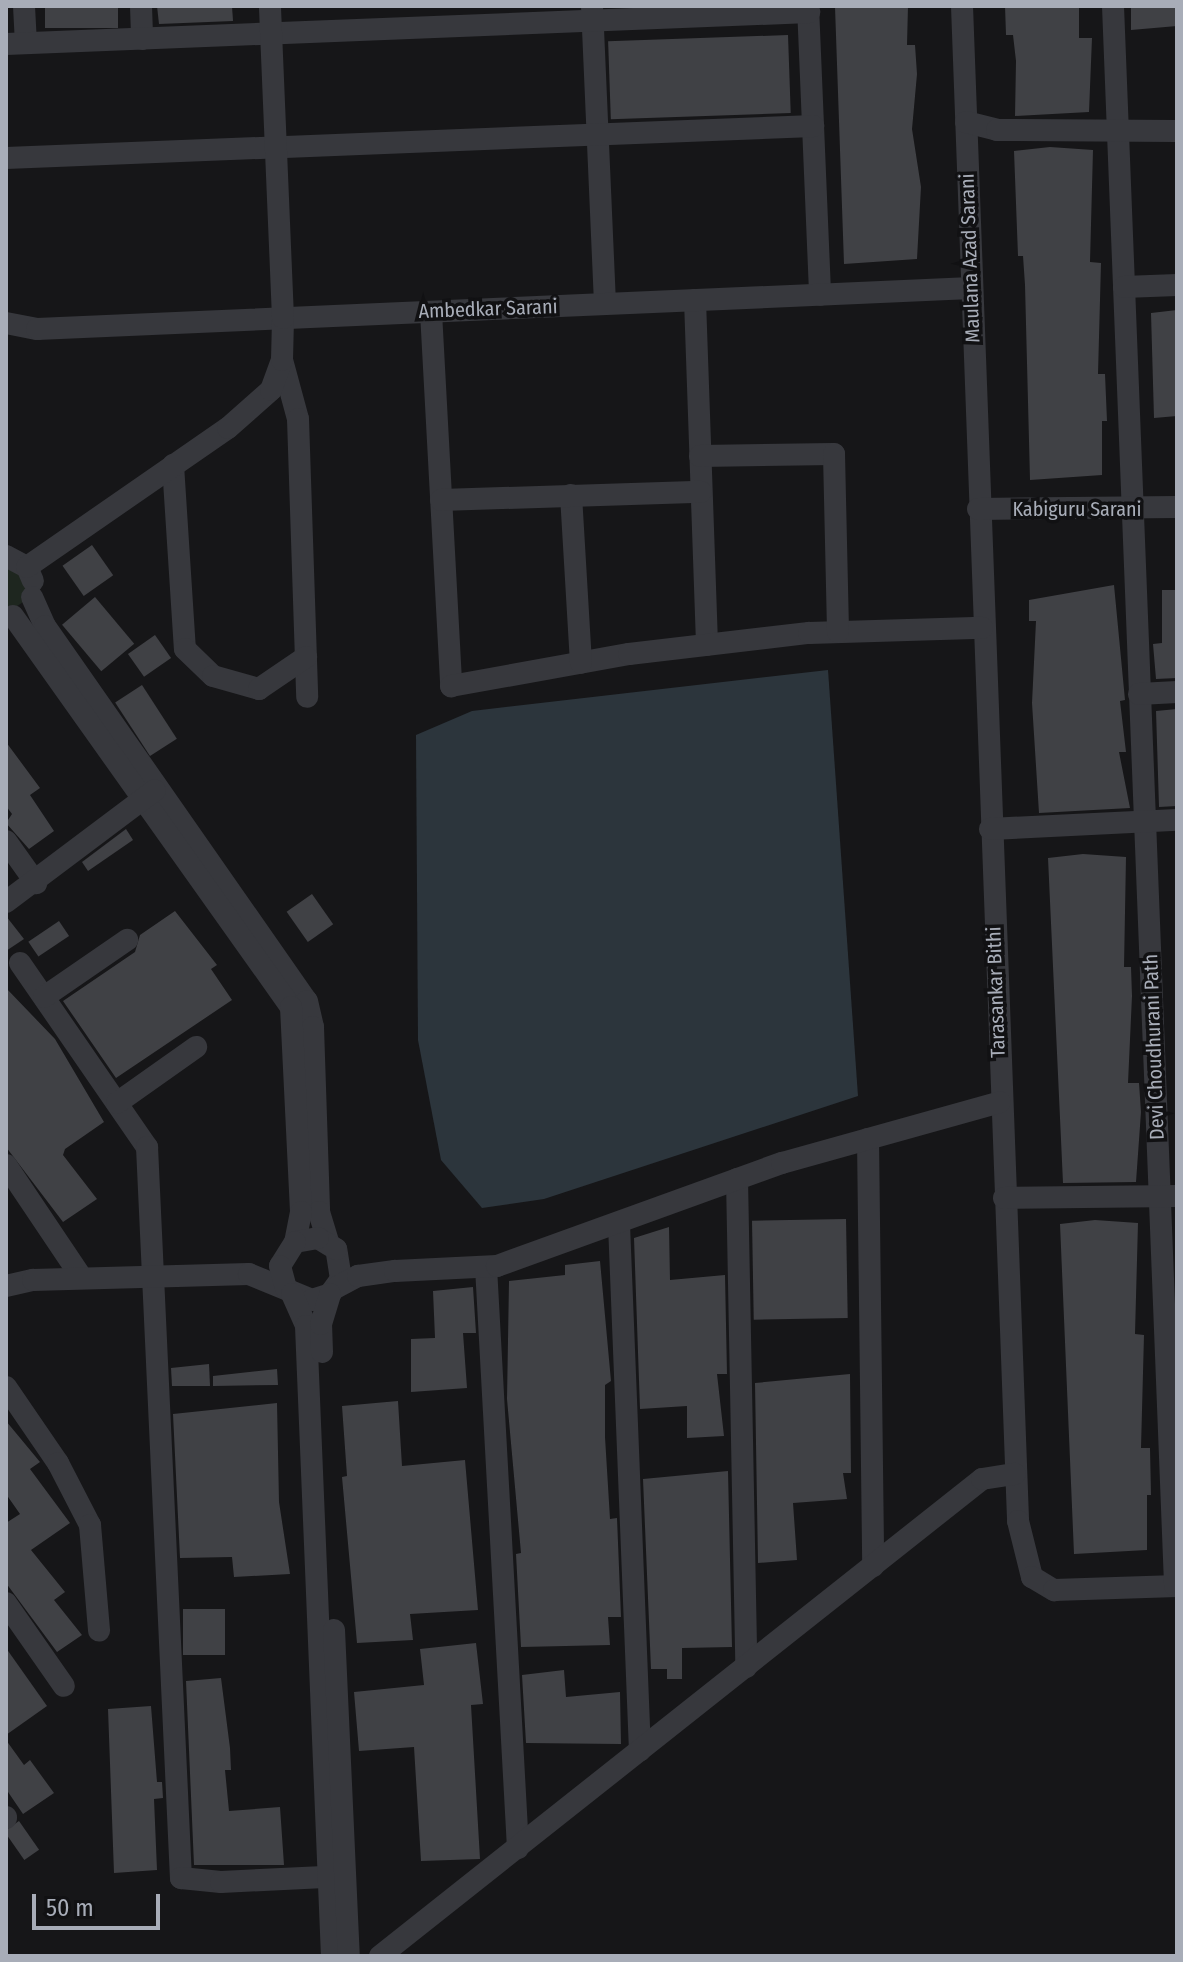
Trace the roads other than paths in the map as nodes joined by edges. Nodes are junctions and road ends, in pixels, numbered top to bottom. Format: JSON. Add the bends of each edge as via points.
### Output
{"nodes":[{"id":1,"x":24,"y":6,"type":"edge"},
{"id":2,"x":141,"y":6,"type":"edge"},
{"id":3,"x":270,"y":6,"type":"edge"},
{"id":4,"x":962,"y":6,"type":"edge"},
{"id":5,"x":1113,"y":6,"type":"edge"},
{"id":6,"x":808,"y":9,"type":"edge"},
{"id":7,"x":592,"y":13,"type":"edge"},
{"id":8,"x":271,"y":34,"type":"junction"},
{"id":9,"x":142,"y":39,"type":"junction"},
{"id":10,"x":16,"y":44,"type":"edge"},
{"id":11,"x":966,"y":122,"type":"junction"},
{"id":12,"x":813,"y":126,"type":"junction"},
{"id":13,"x":1177,"y":131,"type":"edge"},
{"id":14,"x":1118,"y":132,"type":"junction"},
{"id":15,"x":597,"y":135,"type":"junction"},
{"id":16,"x":276,"y":147,"type":"junction"},
{"id":17,"x":6,"y":158,"type":"edge"},
{"id":18,"x":1177,"y":285,"type":"edge"},
{"id":19,"x":1124,"y":287,"type":"junction"},
{"id":20,"x":971,"y":288,"type":"junction"},
{"id":21,"x":820,"y":295,"type":"junction"},
{"id":22,"x":695,"y":300,"type":"junction"},
{"id":23,"x":605,"y":304,"type":"junction"},
{"id":24,"x":431,"y":312,"type":"junction"},
{"id":25,"x":283,"y":318,"type":"junction"},
{"id":26,"x":6,"y":323,"type":"edge"},
{"id":27,"x":282,"y":360,"type":"junction"},
{"id":28,"x":700,"y":456,"type":"junction"},
{"id":29,"x":173,"y":465,"type":"junction"},
{"id":30,"x":701,"y":492,"type":"junction"},
{"id":31,"x":571,"y":495,"type":"junction"},
{"id":32,"x":441,"y":500,"type":"junction"},
{"id":33,"x":1177,"y":507,"type":"edge"},
{"id":34,"x":978,"y":509,"type":"junction"},
{"id":35,"x":1132,"y":509,"type":"junction"},
{"id":36,"x":6,"y":556,"type":"edge"},
{"id":37,"x":27,"y":567,"type":"junction"},
{"id":38,"x":32,"y":597,"type":"junction"},
{"id":39,"x":9,"y":617,"type":"edge"},
{"id":40,"x":982,"y":628,"type":"junction"},
{"id":41,"x":838,"y":632,"type":"junction"},
{"id":42,"x":707,"y":645,"type":"junction"},
{"id":43,"x":306,"y":657,"type":"junction"},
{"id":44,"x":581,"y":663,"type":"junction"},
{"id":45,"x":1177,"y":692,"type":"edge"},
{"id":46,"x":1139,"y":694,"type":"junction"},
{"id":47,"x":307,"y":697,"type":"dead end"},
{"id":48,"x":152,"y":793,"type":"junction"},
{"id":49,"x":1177,"y":820,"type":"edge"},
{"id":50,"x":1145,"y":821,"type":"junction"},
{"id":51,"x":990,"y":829,"type":"junction"},
{"id":52,"x":6,"y":841,"type":"edge"},
{"id":53,"x":36,"y":883,"type":"junction"},
{"id":54,"x":6,"y":902,"type":"edge"},
{"id":55,"x":127,"y":940,"type":"dead end"},
{"id":56,"x":20,"y":963,"type":"dead end"},
{"id":57,"x":44,"y":997,"type":"junction"},
{"id":58,"x":196,"y":1047,"type":"dead end"},
{"id":59,"x":1000,"y":1102,"type":"junction"},
{"id":60,"x":117,"y":1103,"type":"junction"},
{"id":61,"x":868,"y":1139,"type":"junction"},
{"id":62,"x":6,"y":1165,"type":"edge"},
{"id":63,"x":737,"y":1179,"type":"junction"},
{"id":64,"x":1168,"y":1196,"type":"edge"},
{"id":65,"x":1004,"y":1198,"type":"junction"},
{"id":66,"x":619,"y":1224,"type":"junction"},
{"id":67,"x":332,"y":1246,"type":"junction"},
{"id":68,"x":289,"y":1249,"type":"junction"},
{"id":69,"x":486,"y":1267,"type":"junction"},
{"id":70,"x":395,"y":1271,"type":"junction"},
{"id":71,"x":226,"y":1273,"type":"junction"},
{"id":72,"x":152,"y":1276,"type":"junction"},
{"id":73,"x":82,"y":1278,"type":"junction"},
{"id":74,"x":6,"y":1286,"type":"edge"},
{"id":75,"x":334,"y":1290,"type":"junction"},
{"id":76,"x":289,"y":1291,"type":"junction"},
{"id":77,"x":6,"y":1387,"type":"edge"},
{"id":78,"x":1015,"y":1474,"type":"junction"},
{"id":79,"x":873,"y":1566,"type":"junction"},
{"id":80,"x":1176,"y":1586,"type":"edge"},
{"id":81,"x":6,"y":1603,"type":"edge"},
{"id":82,"x":99,"y":1631,"type":"dead end"},
{"id":83,"x":746,"y":1667,"type":"junction"},
{"id":84,"x":64,"y":1686,"type":"dead end"},
{"id":85,"x":640,"y":1751,"type":"junction"},
{"id":86,"x":518,"y":1848,"type":"junction"},
{"id":87,"x":337,"y":1877,"type":"junction"},
{"id":88,"x":332,"y":1956,"type":"edge"},
{"id":89,"x":349,"y":1956,"type":"edge"},
{"id":90,"x":380,"y":1956,"type":"edge"}],
"edges":[{"from":1,"to":10,"type":"street"},
{"from":2,"to":9,"type":"street"},
{"from":3,"to":8,"type":"street"},
{"from":4,"to":11,"type":"street","name":"Maulana Azad Sarani"},
{"from":5,"to":14,"type":"street","name":"Devi Choudhurani Path"},
{"from":6,"to":7,"type":"street"},
{"from":6,"to":12,"type":"street"},
{"from":7,"to":8,"type":"street"},
{"from":7,"to":15,"type":"street"},
{"from":8,"to":9,"type":"street"},
{"from":8,"to":16,"type":"street"},
{"from":9,"to":10,"type":"street"},
{"from":11,"to":14,"type":"street","via":[[997,130]]},
{"from":11,"to":20,"type":"street","name":"Maulana Azad Sarani"},
{"from":12,"to":15,"type":"street"},
{"from":12,"to":21,"type":"street"},
{"from":13,"to":14,"type":"street"},
{"from":14,"to":19,"type":"street","name":"Devi Choudhurani Path"},
{"from":15,"to":16,"type":"street"},
{"from":15,"to":23,"type":"street"},
{"from":16,"to":17,"type":"street"},
{"from":16,"to":25,"type":"street"},
{"from":18,"to":19,"type":"street"},
{"from":19,"to":35,"type":"street","name":"Devi Choudhurani Path"},
{"from":20,"to":21,"type":"street","name":"Ambedkar Sarani"},
{"from":20,"to":34,"type":"street","name":"Maulana Azad Sarani"},
{"from":21,"to":22,"type":"street","name":"Ambedkar Sarani"},
{"from":22,"to":23,"type":"street","name":"Ambedkar Sarani"},
{"from":22,"to":28,"type":"street"},
{"from":23,"to":24,"type":"street","name":"Ambedkar Sarani"},
{"from":24,"to":25,"type":"street","name":"Ambedkar Sarani"},
{"from":24,"to":32,"type":"street"},
{"from":25,"to":26,"type":"street","name":"Ambedkar Sarani","via":[[37,329]]},
{"from":25,"to":27,"type":"street"},
{"from":27,"to":29,"type":"street","via":[[271,390],[228,428]]},
{"from":27,"to":43,"type":"street","via":[[298,419]]},
{"from":28,"to":30,"type":"street"},
{"from":28,"to":41,"type":"street","via":[[834,454]]},
{"from":29,"to":37,"type":"street"},
{"from":29,"to":43,"type":"street","via":[[185,649],[213,676],[259,689]]},
{"from":30,"to":31,"type":"street"},
{"from":30,"to":42,"type":"street"},
{"from":31,"to":32,"type":"street"},
{"from":31,"to":44,"type":"street"},
{"from":32,"to":44,"type":"street","via":[[451,686]]},
{"from":33,"to":35,"type":"street","name":"Kabiguru Sarani"},
{"from":34,"to":35,"type":"street","name":"Kabiguru Sarani"},
{"from":34,"to":40,"type":"street","name":"Tarasankar Bithi"},
{"from":35,"to":46,"type":"street","name":"Devi Choudhurani Path"},
{"from":36,"to":37,"type":"street"},
{"from":37,"to":38,"type":"street"},
{"from":38,"to":39,"type":"street"},
{"from":38,"to":48,"type":"street","via":[[45,626]]},
{"from":39,"to":48,"type":"street"},
{"from":40,"to":41,"type":"street"},
{"from":40,"to":51,"type":"street","name":"Tarasankar Bithi"},
{"from":41,"to":42,"type":"street"},
{"from":42,"to":44,"type":"street"},
{"from":43,"to":47,"type":"street"},
{"from":45,"to":46,"type":"street"},
{"from":46,"to":50,"type":"street","name":"Devi Choudhurani Path"},
{"from":48,"to":53,"type":"street"},
{"from":48,"to":67,"type":"street","via":[[307,1001],[313,1027],[319,1212]]},
{"from":48,"to":68,"type":"street","via":[[291,1007],[301,1212]]},
{"from":49,"to":50,"type":"street"},
{"from":50,"to":51,"type":"street"},
{"from":50,"to":64,"type":"street","name":"Devi Choudhurani Path"},
{"from":51,"to":59,"type":"street","name":"Tarasankar Bithi"},
{"from":52,"to":53,"type":"street"},
{"from":53,"to":54,"type":"street"},
{"from":55,"to":57,"type":"street"},
{"from":56,"to":57,"type":"street"},
{"from":57,"to":60,"type":"street"},
{"from":58,"to":60,"type":"street"},
{"from":59,"to":61,"type":"street"},
{"from":59,"to":65,"type":"street","name":"Tarasankar Bithi"},
{"from":60,"to":72,"type":"street","via":[[147,1147]]},
{"from":61,"to":63,"type":"street"},
{"from":61,"to":79,"type":"street"},
{"from":62,"to":73,"type":"street"},
{"from":63,"to":66,"type":"street"},
{"from":63,"to":83,"type":"street"},
{"from":64,"to":65,"type":"street"},
{"from":64,"to":80,"type":"street","name":"Devi Choudhurani Path"},
{"from":65,"to":78,"type":"street","name":"Tarasankar Bithi"},
{"from":66,"to":69,"type":"street"},
{"from":66,"to":85,"type":"street"},
{"from":67,"to":68,"type":"street","via":[[318,1238]]},
{"from":67,"to":70,"type":"street","via":[[353,1260]]},
{"from":67,"to":75,"type":"street","via":[[343,1268]]},
{"from":68,"to":71,"type":"street"},
{"from":68,"to":76,"type":"street"},
{"from":69,"to":70,"type":"street"},
{"from":69,"to":86,"type":"street"},
{"from":70,"to":75,"type":"street","via":[[358,1276]]},
{"from":71,"to":72,"type":"street"},
{"from":71,"to":76,"type":"street","via":[[266,1278]]},
{"from":72,"to":73,"type":"street"},
{"from":72,"to":87,"type":"street","via":[[181,1878],[221,1882]]},
{"from":73,"to":74,"type":"street"},
{"from":75,"to":76,"type":"street","via":[[312,1300]]},
{"from":75,"to":87,"type":"street","via":[[321,1324]]},
{"from":76,"to":87,"type":"street","via":[[306,1326]]},
{"from":77,"to":82,"type":"street","via":[[58,1463],[90,1525]]},
{"from":78,"to":79,"type":"street","via":[[982,1479]]},
{"from":78,"to":80,"type":"street","name":"Tarasankar Bithi","via":[[1022,1552],[1032,1577],[1054,1590]]},
{"from":79,"to":83,"type":"street"},
{"from":81,"to":84,"type":"street"},
{"from":83,"to":85,"type":"street"},
{"from":85,"to":86,"type":"street"},
{"from":86,"to":90,"type":"street"},
{"from":87,"to":88,"type":"street"},
{"from":87,"to":89,"type":"street"}]}
